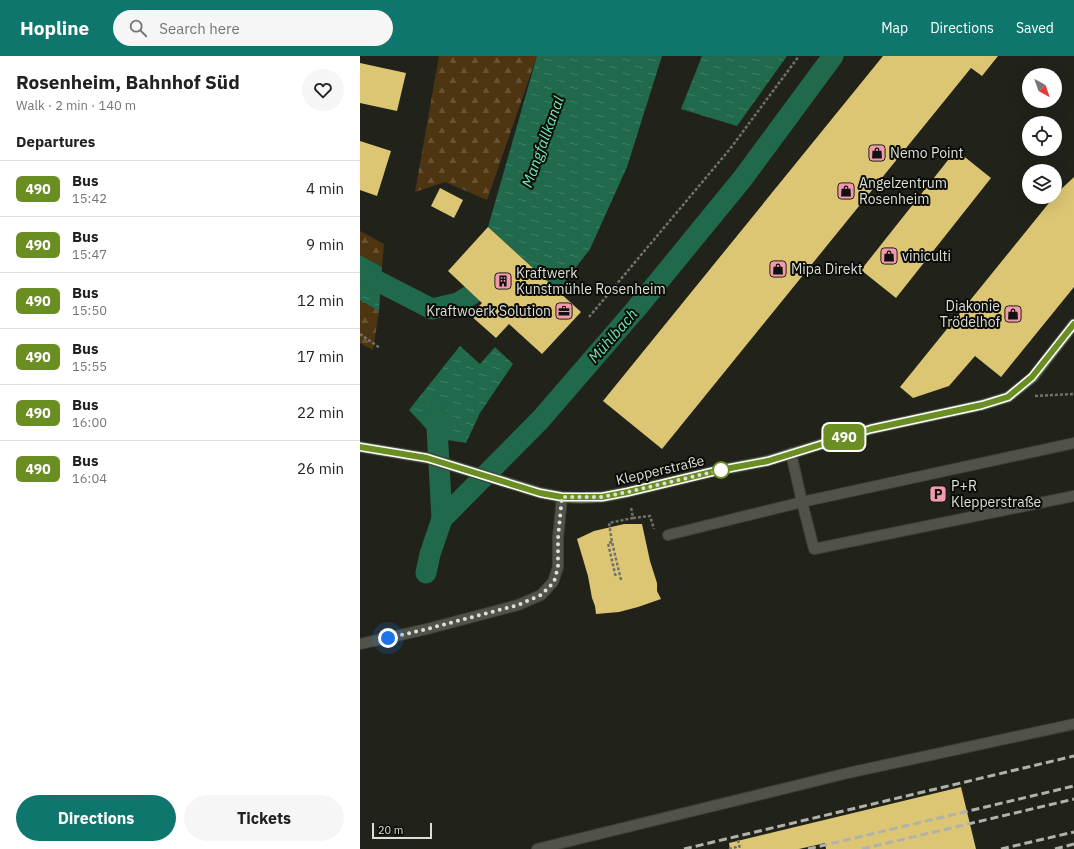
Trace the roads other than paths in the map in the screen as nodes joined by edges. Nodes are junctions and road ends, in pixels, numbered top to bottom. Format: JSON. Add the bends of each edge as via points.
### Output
{"nodes":[{"id":1,"x":1074,"y":324,"type":"edge"},
{"id":2,"x":1074,"y":443,"type":"edge"},
{"id":3,"x":360,"y":447,"type":"edge"},
{"id":4,"x":791,"y":454,"type":"junction"},
{"id":5,"x":1074,"y":496,"type":"edge"},
{"id":6,"x":562,"y":497,"type":"junction"},
{"id":7,"x":802,"y":502,"type":"junction"},
{"id":8,"x":668,"y":535,"type":"road end"},
{"id":9,"x":360,"y":644,"type":"edge"},
{"id":10,"x":1074,"y":724,"type":"edge"},
{"id":11,"x":537,"y":849,"type":"edge"}],
"edges":[{"from":1,"to":4,"type":"street","name":"Klepperstraße","via":[[1032,377],[1008,397],[871,429]]},
{"from":2,"to":7,"type":"lane"},
{"from":3,"to":6,"type":"street","name":"Klepperstraße","via":[[427,458],[540,493]]},
{"from":4,"to":6,"type":"street","name":"Klepperstraße","via":[[602,497]]},
{"from":4,"to":7,"type":"lane"},
{"from":5,"to":7,"type":"lane","via":[[814,549]]},
{"from":6,"to":9,"type":"lane","via":[[558,567],[554,582],[541,595],[518,605]]},
{"from":7,"to":8,"type":"lane"},
{"from":10,"to":11,"type":"lane","via":[[848,773]]}]}
